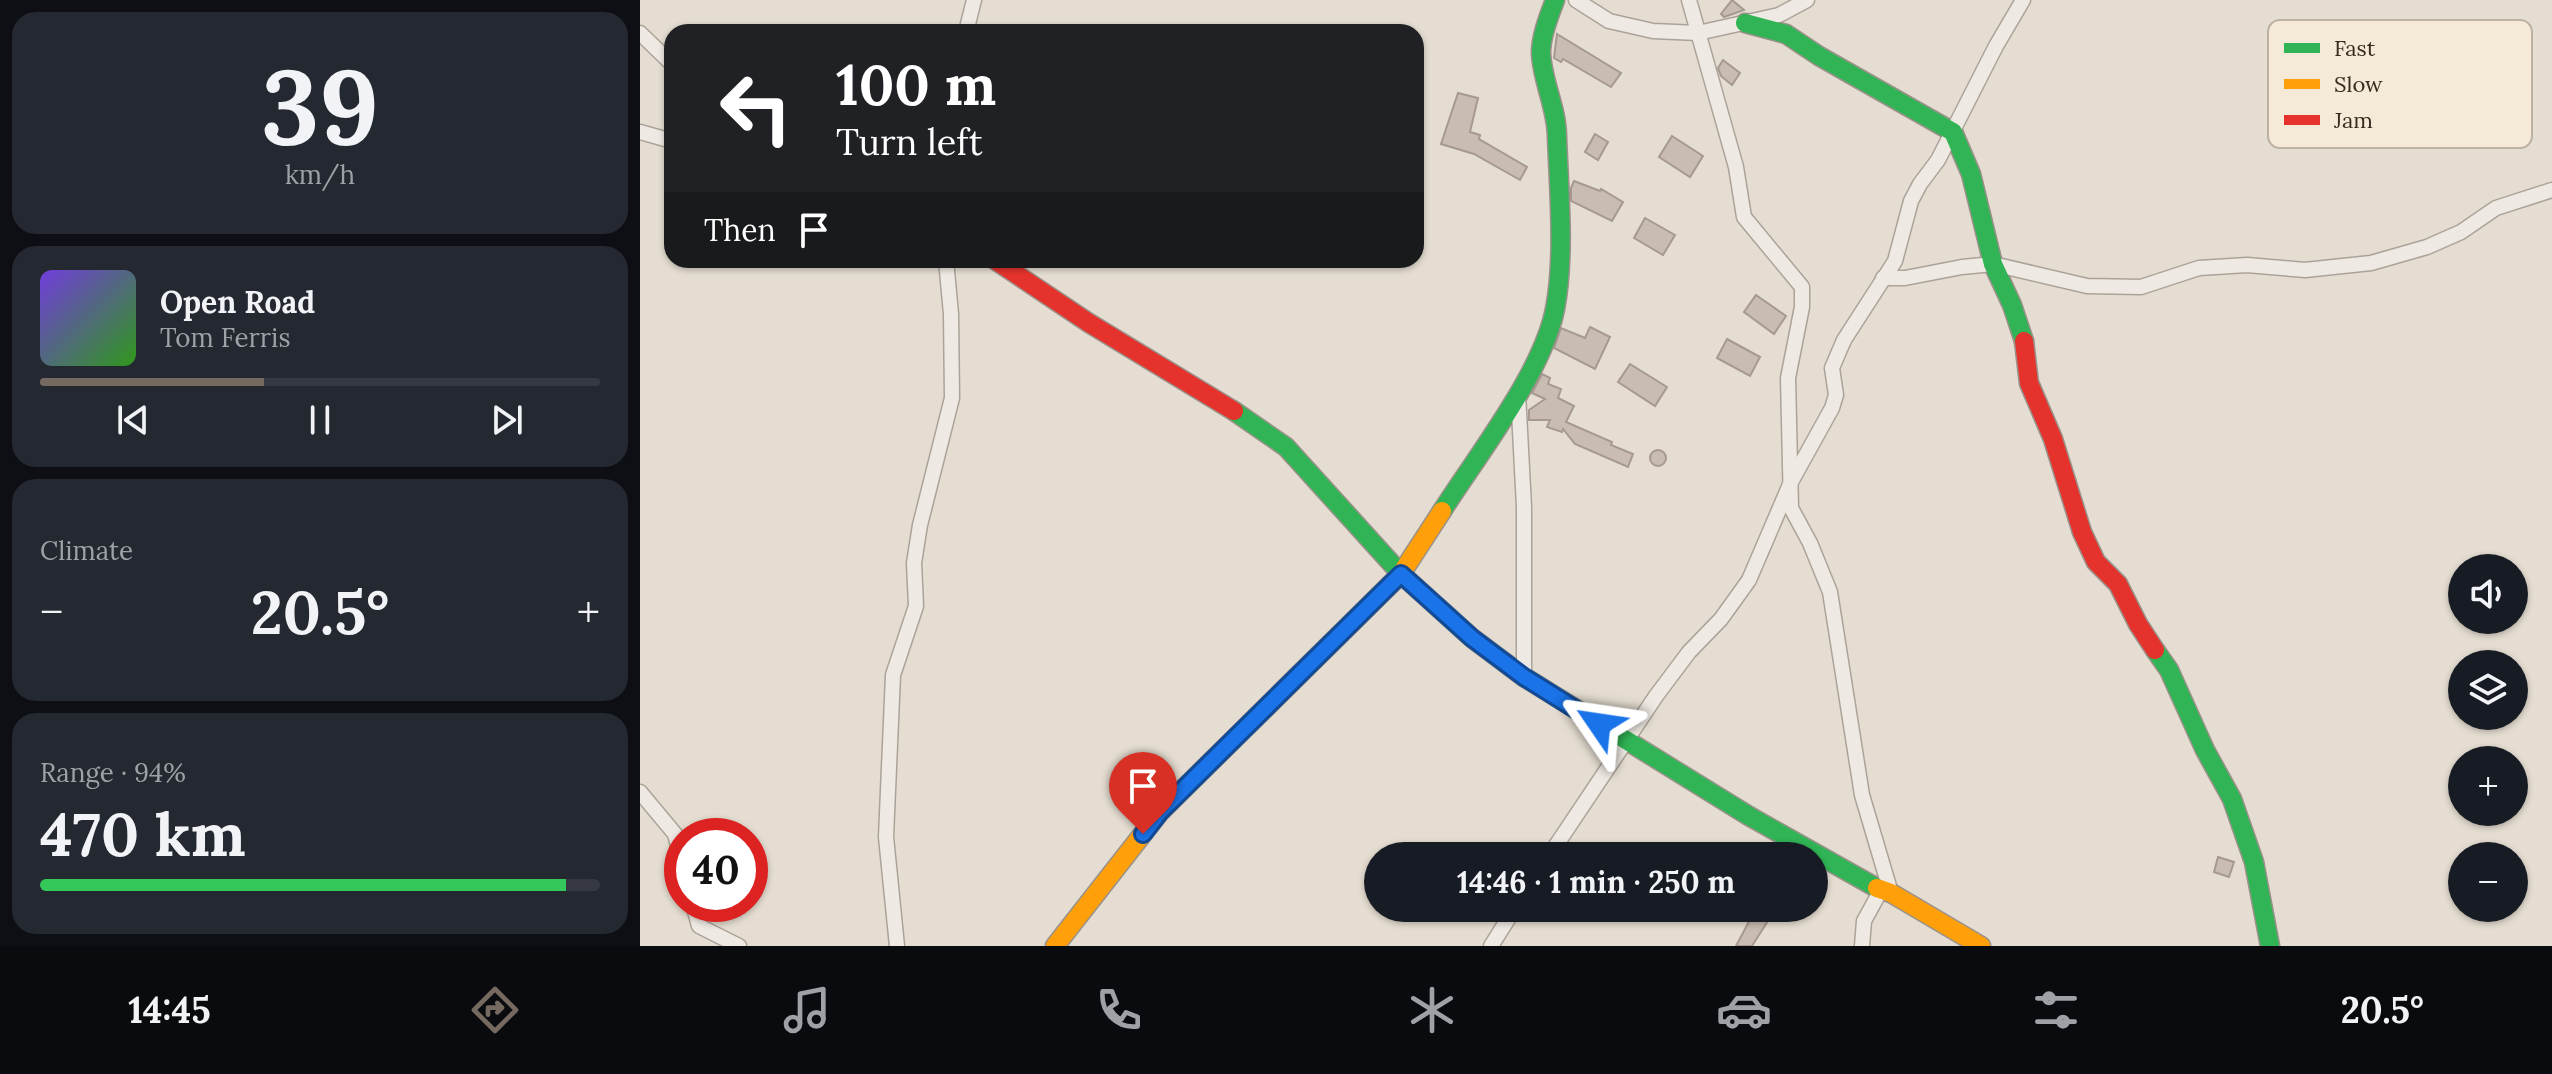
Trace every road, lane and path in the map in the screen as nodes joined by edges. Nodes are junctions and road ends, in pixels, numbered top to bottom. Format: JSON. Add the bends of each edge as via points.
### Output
{"nodes":[{"id":1,"x":974,"y":0,"type":"edge"},
{"id":2,"x":1555,"y":0,"type":"edge"},
{"id":3,"x":1576,"y":0,"type":"edge"},
{"id":4,"x":1689,"y":0,"type":"edge"},
{"id":5,"x":1807,"y":0,"type":"edge"},
{"id":6,"x":2023,"y":0,"type":"edge"},
{"id":7,"x":1745,"y":23,"type":"junction"},
{"id":8,"x":968,"y":24,"type":"edge"},
{"id":9,"x":640,"y":33,"type":"edge"},
{"id":10,"x":1698,"y":33,"type":"junction"},
{"id":11,"x":664,"y":56,"type":"edge"},
{"id":12,"x":640,"y":132,"type":"edge"},
{"id":13,"x":1953,"y":132,"type":"junction"},
{"id":14,"x":664,"y":139,"type":"edge"},
{"id":15,"x":2552,"y":190,"type":"edge"},
{"id":16,"x":1993,"y":264,"type":"junction"},
{"id":17,"x":947,"y":268,"type":"edge"},
{"id":18,"x":1007,"y":268,"type":"edge"},
{"id":19,"x":1883,"y":278,"type":"junction"},
{"id":20,"x":1518,"y":393,"type":"junction"},
{"id":21,"x":1791,"y":482,"type":"junction"},
{"id":22,"x":1401,"y":574,"type":"junction"},
{"id":23,"x":1524,"y":677,"type":"junction"},
{"id":24,"x":1624,"y":740,"type":"junction"},
{"id":25,"x":640,"y":792,"type":"edge"},
{"id":26,"x":664,"y":821,"type":"edge"},
{"id":27,"x":1558,"y":842,"type":"edge"},
{"id":28,"x":1886,"y":892,"type":"junction"},
{"id":29,"x":698,"y":922,"type":"edge"},
{"id":30,"x":1506,"y":922,"type":"edge"},
{"id":31,"x":739,"y":946,"type":"edge"},
{"id":32,"x":897,"y":946,"type":"edge"},
{"id":33,"x":1055,"y":946,"type":"edge"},
{"id":34,"x":1491,"y":946,"type":"edge"},
{"id":35,"x":1862,"y":946,"type":"edge"},
{"id":36,"x":1981,"y":946,"type":"edge"},
{"id":37,"x":2270,"y":946,"type":"edge"}],
"edges":[{"from":1,"to":8,"type":"street"},
{"from":2,"to":20,"type":"street","via":[[1541,53],[1557,122],[1560,240],[1555,309]]},
{"from":3,"to":10,"type":"street","via":[[1609,21],[1653,31]]},
{"from":4,"to":10,"type":"street"},
{"from":5,"to":7,"type":"street","via":[[1779,15]]},
{"from":6,"to":13,"type":"street"},
{"from":7,"to":10,"type":"street"},
{"from":7,"to":13,"type":"street","via":[[1786,34]]},
{"from":9,"to":11,"type":"street"},
{"from":10,"to":21,"type":"street","via":[[1736,167],[1744,217],[1802,287],[1788,378]]},
{"from":12,"to":14,"type":"street"},
{"from":13,"to":16,"type":"street","via":[[1971,174]]},
{"from":13,"to":19,"type":"street","via":[[1911,201],[1899,254]]},
{"from":15,"to":16,"type":"street","via":[[2496,208],[2427,247],[2371,263],[2305,270],[2199,268],[2141,287],[2087,286]]},
{"from":16,"to":19,"type":"street"},
{"from":16,"to":37,"type":"street","via":[[2026,347],[2029,383],[2082,532],[2096,562],[2118,584],[2169,670],[2232,799],[2254,862]]},
{"from":17,"to":32,"type":"street","via":[[952,398],[918,538],[916,606],[893,675],[886,837]]},
{"from":18,"to":22,"type":"street","via":[[1286,447]]},
{"from":19,"to":21,"type":"street","via":[[1844,340],[1832,368],[1832,408]]},
{"from":20,"to":22,"type":"street"},
{"from":20,"to":23,"type":"street"},
{"from":21,"to":24,"type":"street","via":[[1749,580]]},
{"from":21,"to":28,"type":"street","via":[[1793,516],[1830,592],[1862,795]]},
{"from":22,"to":23,"type":"street"},
{"from":22,"to":33,"type":"street","via":[[1160,812]]},
{"from":23,"to":24,"type":"street"},
{"from":24,"to":27,"type":"street"},
{"from":24,"to":28,"type":"street"},
{"from":25,"to":26,"type":"street"},
{"from":28,"to":35,"type":"street","via":[[1864,921]]},
{"from":28,"to":36,"type":"street"},
{"from":29,"to":31,"type":"street"},
{"from":30,"to":34,"type":"street"}]}
